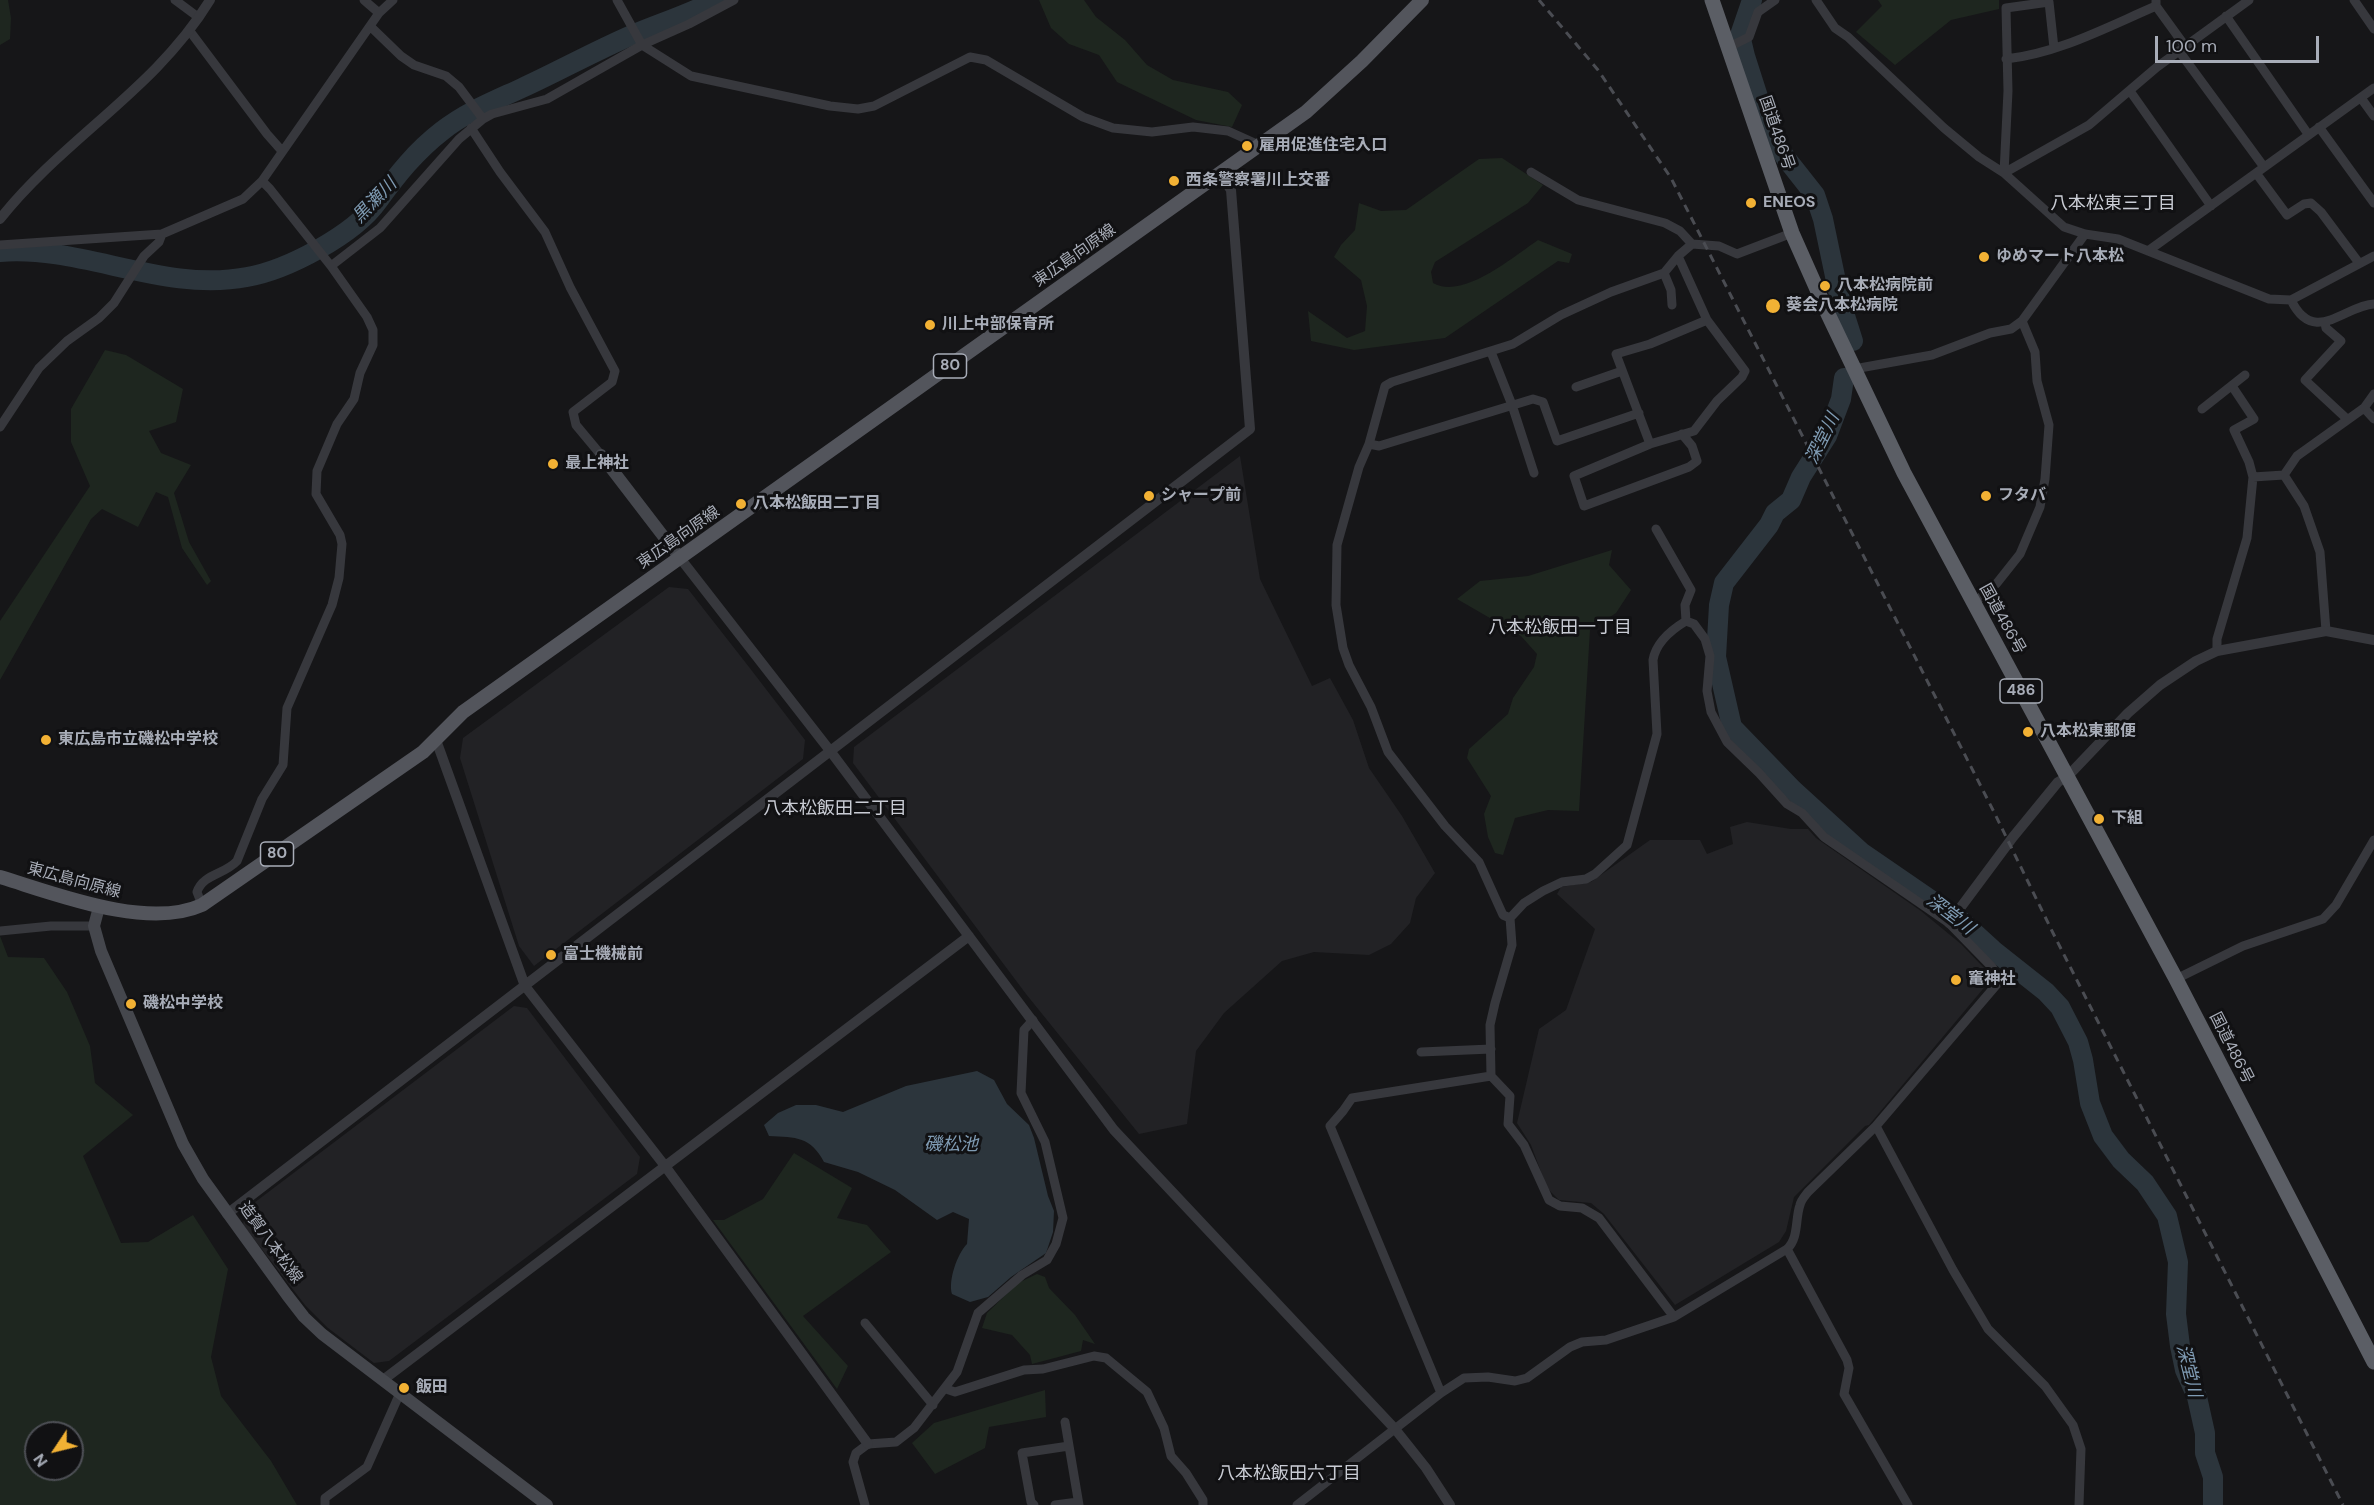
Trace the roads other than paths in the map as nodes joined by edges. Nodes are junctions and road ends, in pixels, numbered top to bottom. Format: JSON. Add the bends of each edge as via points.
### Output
{"nodes":[{"id":1,"x":175,"y":0,"type":"edge"},
{"id":2,"x":210,"y":0,"type":"edge"},
{"id":3,"x":364,"y":0,"type":"edge"},
{"id":4,"x":393,"y":0,"type":"edge"},
{"id":5,"x":617,"y":0,"type":"edge"},
{"id":6,"x":734,"y":0,"type":"edge"},
{"id":7,"x":1422,"y":0,"type":"edge"},
{"id":8,"x":1712,"y":0,"type":"edge"},
{"id":9,"x":1774,"y":0,"type":"edge"},
{"id":10,"x":1816,"y":0,"type":"edge"},
{"id":11,"x":2248,"y":0,"type":"edge"},
{"id":12,"x":2354,"y":0,"type":"edge"},
{"id":13,"x":2156,"y":3,"type":"edge"},
{"id":14,"x":380,"y":13,"type":"junction"},
{"id":15,"x":2226,"y":16,"type":"junction"},
{"id":16,"x":198,"y":17,"type":"junction"},
{"id":17,"x":371,"y":27,"type":"junction"},
{"id":18,"x":2374,"y":29,"type":"edge"},
{"id":19,"x":189,"y":30,"type":"junction"},
{"id":20,"x":1736,"y":44,"type":"junction"},
{"id":21,"x":642,"y":45,"type":"junction"},
{"id":22,"x":2054,"y":48,"type":"junction"},
{"id":23,"x":2182,"y":49,"type":"junction"},
{"id":24,"x":2006,"y":59,"type":"junction"},
{"id":25,"x":2374,"y":88,"type":"edge"},
{"id":26,"x":2130,"y":91,"type":"junction"},
{"id":27,"x":2361,"y":98,"type":"junction"},
{"id":28,"x":2374,"y":116,"type":"edge"},
{"id":29,"x":483,"y":119,"type":"junction"},
{"id":30,"x":2319,"y":127,"type":"junction"},
{"id":31,"x":471,"y":128,"type":"junction"},
{"id":32,"x":2308,"y":134,"type":"junction"},
{"id":33,"x":1259,"y":145,"type":"junction"},
{"id":34,"x":282,"y":151,"type":"junction"},
{"id":35,"x":2260,"y":170,"type":"junction"},
{"id":36,"x":1531,"y":172,"type":"dead end"},
{"id":37,"x":1220,"y":173,"type":"junction"},
{"id":38,"x":2004,"y":173,"type":"junction"},
{"id":39,"x":262,"y":181,"type":"junction"},
{"id":40,"x":2374,"y":203,"type":"edge"},
{"id":41,"x":2211,"y":206,"type":"junction"},
{"id":42,"x":0,"y":219,"type":"edge"},
{"id":43,"x":1792,"y":233,"type":"junction"},
{"id":44,"x":162,"y":234,"type":"junction"},
{"id":45,"x":2085,"y":234,"type":"junction"},
{"id":46,"x":1692,"y":244,"type":"junction"},
{"id":47,"x":0,"y":245,"type":"edge"},
{"id":48,"x":2148,"y":251,"type":"junction"},
{"id":49,"x":1678,"y":256,"type":"junction"},
{"id":50,"x":2374,"y":256,"type":"edge"},
{"id":51,"x":2359,"y":263,"type":"junction"},
{"id":52,"x":330,"y":264,"type":"junction"},
{"id":53,"x":1664,"y":273,"type":"junction"},
{"id":54,"x":2291,"y":300,"type":"junction"},
{"id":55,"x":2374,"y":304,"type":"edge"},
{"id":56,"x":1672,"y":305,"type":"dead end"},
{"id":57,"x":1707,"y":320,"type":"junction"},
{"id":58,"x":2022,"y":321,"type":"junction"},
{"id":59,"x":2325,"y":323,"type":"junction"},
{"id":60,"x":1491,"y":352,"type":"junction"},
{"id":61,"x":1854,"y":369,"type":"junction"},
{"id":62,"x":1622,"y":370,"type":"junction"},
{"id":63,"x":2245,"y":375,"type":"dead end"},
{"id":64,"x":2232,"y":386,"type":"junction"},
{"id":65,"x":1576,"y":387,"type":"dead end"},
{"id":66,"x":2374,"y":394,"type":"edge"},
{"id":67,"x":1512,"y":405,"type":"junction"},
{"id":68,"x":2364,"y":408,"type":"junction"},
{"id":69,"x":2202,"y":409,"type":"dead end"},
{"id":70,"x":1639,"y":413,"type":"junction"},
{"id":71,"x":2347,"y":419,"type":"junction"},
{"id":72,"x":2374,"y":419,"type":"edge"},
{"id":73,"x":0,"y":426,"type":"edge"},
{"id":74,"x":1682,"y":435,"type":"junction"},
{"id":75,"x":1369,"y":444,"type":"junction"},
{"id":76,"x":1650,"y":444,"type":"junction"},
{"id":77,"x":601,"y":455,"type":"joint"},
{"id":78,"x":1534,"y":473,"type":"dead end"},
{"id":79,"x":2284,"y":475,"type":"junction"},
{"id":80,"x":2253,"y":477,"type":"junction"},
{"id":81,"x":1656,"y":529,"type":"dead end"},
{"id":82,"x":680,"y":558,"type":"junction"},
{"id":83,"x":1973,"y":604,"type":"junction"},
{"id":84,"x":1686,"y":621,"type":"junction"},
{"id":85,"x":2326,"y":631,"type":"junction"},
{"id":86,"x":2374,"y":640,"type":"edge"},
{"id":87,"x":2217,"y":651,"type":"junction"},
{"id":88,"x":436,"y":740,"type":"junction"},
{"id":89,"x":831,"y":753,"type":"junction"},
{"id":90,"x":2067,"y":777,"type":"junction"},
{"id":91,"x":2374,"y":840,"type":"edge"},
{"id":92,"x":0,"y":878,"type":"edge"},
{"id":93,"x":202,"y":905,"type":"junction"},
{"id":94,"x":99,"y":907,"type":"junction"},
{"id":95,"x":1510,"y":918,"type":"junction"},
{"id":96,"x":1952,"y":919,"type":"junction"},
{"id":97,"x":94,"y":926,"type":"junction"},
{"id":98,"x":0,"y":931,"type":"edge"},
{"id":99,"x":969,"y":936,"type":"junction"},
{"id":100,"x":2176,"y":979,"type":"junction"},
{"id":101,"x":525,"y":986,"type":"junction"},
{"id":102,"x":1033,"y":1020,"type":"junction"},
{"id":103,"x":1491,"y":1048,"type":"junction"},
{"id":104,"x":1421,"y":1052,"type":"dead end"},
{"id":105,"x":1491,"y":1076,"type":"junction"},
{"id":106,"x":1876,"y":1126,"type":"junction"},
{"id":107,"x":665,"y":1166,"type":"junction"},
{"id":108,"x":227,"y":1214,"type":"junction"},
{"id":109,"x":1786,"y":1249,"type":"junction"},
{"id":110,"x":1674,"y":1317,"type":"junction"},
{"id":111,"x":865,"y":1323,"type":"dead end"},
{"id":112,"x":2374,"y":1362,"type":"edge"},
{"id":113,"x":383,"y":1380,"type":"junction"},
{"id":114,"x":946,"y":1389,"type":"junction"},
{"id":115,"x":400,"y":1393,"type":"junction"},
{"id":116,"x":1441,"y":1393,"type":"junction"},
{"id":117,"x":933,"y":1405,"type":"junction"},
{"id":118,"x":1065,"y":1422,"type":"dead end"},
{"id":119,"x":1395,"y":1430,"type":"junction"},
{"id":120,"x":868,"y":1444,"type":"junction"},
{"id":121,"x":1069,"y":1446,"type":"junction"},
{"id":122,"x":1078,"y":1503,"type":"edge"},
{"id":123,"x":325,"y":1505,"type":"edge"},
{"id":124,"x":547,"y":1505,"type":"edge"},
{"id":125,"x":865,"y":1505,"type":"edge"},
{"id":126,"x":1034,"y":1505,"type":"edge"},
{"id":127,"x":1055,"y":1505,"type":"edge"},
{"id":128,"x":1203,"y":1505,"type":"edge"},
{"id":129,"x":1298,"y":1505,"type":"edge"},
{"id":130,"x":1450,"y":1505,"type":"edge"},
{"id":131,"x":1908,"y":1505,"type":"edge"},
{"id":132,"x":2079,"y":1505,"type":"edge"}],
"edges":[{"from":1,"to":16,"type":"street"},
{"from":2,"to":16,"type":"street"},
{"from":3,"to":14,"type":"street"},
{"from":4,"to":14,"type":"street"},
{"from":5,"to":21,"type":"street"},
{"from":6,"to":21,"type":"street"},
{"from":7,"to":33,"type":"main road","name":"東広島向原線","number":"80","via":[[1306,112]]},
{"from":8,"to":20,"type":"highway","name":"国道486号","number":"486"},
{"from":9,"to":20,"type":"street","via":[[1758,12],[1749,36]]},
{"from":10,"to":38,"type":"street","via":[[1835,28],[1962,143]]},
{"from":11,"to":15,"type":"street"},
{"from":12,"to":18,"type":"street"},
{"from":13,"to":22,"type":"street"},
{"from":13,"to":23,"type":"street"},
{"from":14,"to":17,"type":"street"},
{"from":15,"to":23,"type":"street"},
{"from":15,"to":32,"type":"street"},
{"from":16,"to":19,"type":"street"},
{"from":17,"to":29,"type":"street","via":[[414,65],[446,76]]},
{"from":17,"to":34,"type":"street"},
{"from":19,"to":34,"type":"street"},
{"from":19,"to":42,"type":"street","via":[[157,69],[33,180]]},
{"from":20,"to":43,"type":"highway","name":"国道486号","number":"486"},
{"from":21,"to":29,"type":"street","via":[[547,99]]},
{"from":21,"to":33,"type":"street","via":[[691,76],[858,109],[874,106],[970,57],[986,60],[1083,117],[1113,128],[1228,131]]},
{"from":22,"to":24,"type":"street"},
{"from":22,"to":24,"type":"street","via":[[2049,2],[2006,8]]},
{"from":23,"to":26,"type":"street"},
{"from":23,"to":35,"type":"street"},
{"from":24,"to":38,"type":"street"},
{"from":25,"to":27,"type":"street"},
{"from":26,"to":38,"type":"street","via":[[2089,125]]},
{"from":26,"to":41,"type":"street"},
{"from":27,"to":28,"type":"street"},
{"from":27,"to":30,"type":"street"},
{"from":29,"to":31,"type":"street"},
{"from":30,"to":32,"type":"street"},
{"from":30,"to":40,"type":"street"},
{"from":31,"to":52,"type":"street","via":[[380,228]]},
{"from":31,"to":77,"type":"street","via":[[546,232],[615,371],[612,382],[573,412],[576,425]]},
{"from":32,"to":35,"type":"street"},
{"from":33,"to":37,"type":"main road","name":"東広島向原線","number":"80"},
{"from":34,"to":39,"type":"street"},
{"from":35,"to":41,"type":"street"},
{"from":35,"to":51,"type":"street","via":[[2287,215],[2311,203]]},
{"from":36,"to":46,"type":"street","via":[[1578,200],[1665,223]]},
{"from":37,"to":82,"type":"main road","name":"東広島向原線","number":"80"},
{"from":37,"to":89,"type":"street","via":[[1231,190],[1250,429]]},
{"from":38,"to":45,"type":"street","via":[[2064,227]]},
{"from":39,"to":44,"type":"street","via":[[243,199]]},
{"from":39,"to":52,"type":"street"},
{"from":41,"to":48,"type":"street"},
{"from":43,"to":46,"type":"street","via":[[1737,254],[1719,246]]},
{"from":43,"to":61,"type":"highway","name":"国道486号","number":"486"},
{"from":44,"to":47,"type":"street"},
{"from":44,"to":73,"type":"street","via":[[114,303],[39,368]]},
{"from":45,"to":48,"type":"street","via":[[2118,239]]},
{"from":45,"to":58,"type":"street"},
{"from":46,"to":49,"type":"street"},
{"from":48,"to":54,"type":"street","via":[[2268,299]]},
{"from":49,"to":53,"type":"street"},
{"from":49,"to":57,"type":"street"},
{"from":50,"to":51,"type":"street"},
{"from":51,"to":54,"type":"street"},
{"from":52,"to":93,"type":"street","via":[[373,330],[373,345],[354,399],[337,424],[317,471],[316,494],[342,544],[339,578],[332,605],[288,708],[286,754],[280,772],[262,799],[237,861],[199,884]]},
{"from":53,"to":56,"type":"street"},
{"from":53,"to":60,"type":"street","via":[[1611,292]]},
{"from":54,"to":59,"type":"street","via":[[2308,319]]},
{"from":55,"to":59,"type":"street"},
{"from":57,"to":62,"type":"street","via":[[1616,354]]},
{"from":57,"to":74,"type":"street","via":[[1745,371],[1694,431]]},
{"from":58,"to":61,"type":"street","via":[[2011,329],[1932,355]]},
{"from":58,"to":83,"type":"street","via":[[2034,352],[2049,425],[2045,479],[2040,507],[2020,554],[1997,583]]},
{"from":59,"to":71,"type":"street","via":[[2341,341],[2305,380]]},
{"from":60,"to":67,"type":"street"},
{"from":60,"to":75,"type":"street","via":[[1385,386]]},
{"from":61,"to":83,"type":"highway","name":"国道486号","number":"486"},
{"from":62,"to":65,"type":"street"},
{"from":62,"to":70,"type":"street"},
{"from":63,"to":64,"type":"street"},
{"from":64,"to":69,"type":"street"},
{"from":64,"to":80,"type":"street","via":[[2254,419],[2234,430]]},
{"from":66,"to":68,"type":"street"},
{"from":67,"to":70,"type":"street","via":[[1533,399],[1543,402],[1557,441]]},
{"from":67,"to":75,"type":"street","via":[[1379,446]]},
{"from":67,"to":78,"type":"street"},
{"from":68,"to":71,"type":"street"},
{"from":68,"to":72,"type":"street"},
{"from":70,"to":76,"type":"street"},
{"from":71,"to":79,"type":"street","via":[[2297,456]]},
{"from":74,"to":76,"type":"street"},
{"from":74,"to":76,"type":"street","via":[[1692,446],[1696,461],[1689,467],[1584,506],[1574,476]]},
{"from":75,"to":95,"type":"street","via":[[1337,544],[1335,596],[1343,648],[1388,752],[1445,826],[1479,862],[1503,915]]},
{"from":77,"to":82,"type":"main road"},
{"from":79,"to":80,"type":"street"},
{"from":79,"to":85,"type":"street","via":[[2304,506],[2320,552]]},
{"from":80,"to":87,"type":"street","via":[[2247,538],[2217,639]]},
{"from":81,"to":84,"type":"street","via":[[1692,590],[1685,605]]},
{"from":82,"to":88,"type":"main road","name":"東広島向原線","number":"80","via":[[463,712]]},
{"from":82,"to":89,"type":"street"},
{"from":83,"to":90,"type":"highway","name":"国道486号","number":"486"},
{"from":84,"to":95,"type":"street","via":[[1673,629],[1655,650],[1657,734],[1627,845],[1595,874],[1543,891]]},
{"from":84,"to":96,"type":"street","via":[[1694,624],[1705,639],[1710,656],[1707,691],[1711,712],[1727,742],[1824,837]]},
{"from":85,"to":86,"type":"street"},
{"from":85,"to":87,"type":"street"},
{"from":87,"to":90,"type":"street","via":[[2160,685],[2128,712]]},
{"from":88,"to":93,"type":"main road","name":"東広島向原線","number":"80"},
{"from":88,"to":101,"type":"street"},
{"from":89,"to":99,"type":"street"},
{"from":89,"to":101,"type":"street"},
{"from":90,"to":96,"type":"street","via":[[2058,782],[2013,837]]},
{"from":90,"to":100,"type":"highway","name":"国道486号","number":"486"},
{"from":91,"to":100,"type":"street","via":[[2336,905],[2323,919],[2243,946]]},
{"from":92,"to":94,"type":"main road","name":"東広島向原線","number":"80"},
{"from":93,"to":94,"type":"main road","name":"東広島向原線","number":"80","via":[[191,910],[152,913]]},
{"from":94,"to":97,"type":"main road"},
{"from":95,"to":103,"type":"street","via":[[1512,945],[1490,1025]]},
{"from":96,"to":106,"type":"street","via":[[1992,967],[1998,983]]},
{"from":97,"to":98,"type":"street"},
{"from":97,"to":108,"type":"main road","name":"造賀八本松線","via":[[183,1144]]},
{"from":99,"to":102,"type":"street"},
{"from":99,"to":107,"type":"street"},
{"from":100,"to":112,"type":"highway","name":"国道486号","number":"486"},
{"from":101,"to":107,"type":"street"},
{"from":101,"to":108,"type":"street"},
{"from":102,"to":114,"type":"street","via":[[1024,1030],[1021,1094],[1045,1142],[1063,1218],[1047,1260],[1022,1275],[978,1313],[957,1372]]},
{"from":102,"to":119,"type":"street","via":[[1114,1130]]},
{"from":103,"to":104,"type":"street"},
{"from":103,"to":105,"type":"street"},
{"from":105,"to":110,"type":"street","via":[[1510,1096],[1508,1124],[1524,1145],[1549,1200],[1560,1206],[1582,1208],[1599,1218]]},
{"from":105,"to":116,"type":"street","via":[[1352,1098],[1330,1126]]},
{"from":106,"to":109,"type":"street","via":[[1808,1192],[1800,1204],[1796,1231]]},
{"from":106,"to":132,"type":"street","via":[[1988,1329],[2045,1386],[2073,1425],[2081,1449]]},
{"from":107,"to":113,"type":"street"},
{"from":107,"to":120,"type":"street"},
{"from":108,"to":113,"type":"main road","name":"造賀八本松線","via":[[304,1317]]},
{"from":109,"to":110,"type":"street"},
{"from":109,"to":131,"type":"street","via":[[1847,1360],[1844,1394]]},
{"from":110,"to":116,"type":"street","via":[[1606,1340],[1582,1342],[1527,1378],[1464,1378]]},
{"from":111,"to":117,"type":"street"},
{"from":113,"to":115,"type":"main road","name":"造賀八本松線"},
{"from":114,"to":117,"type":"street"},
{"from":114,"to":128,"type":"street","via":[[955,1392],[1024,1370],[1094,1356],[1106,1358],[1147,1392],[1164,1428],[1171,1456],[1186,1473]]},
{"from":115,"to":123,"type":"street","via":[[367,1467],[325,1498]]},
{"from":115,"to":124,"type":"main road","name":"造賀八本松線"},
{"from":116,"to":119,"type":"street"},
{"from":117,"to":120,"type":"street","via":[[896,1442]]},
{"from":118,"to":121,"type":"street"},
{"from":119,"to":129,"type":"street"},
{"from":119,"to":130,"type":"street"},
{"from":120,"to":125,"type":"street","via":[[856,1453],[853,1462]]},
{"from":121,"to":122,"type":"street"},
{"from":121,"to":126,"type":"street","via":[[1022,1453]]},
{"from":122,"to":127,"type":"street"}]}
